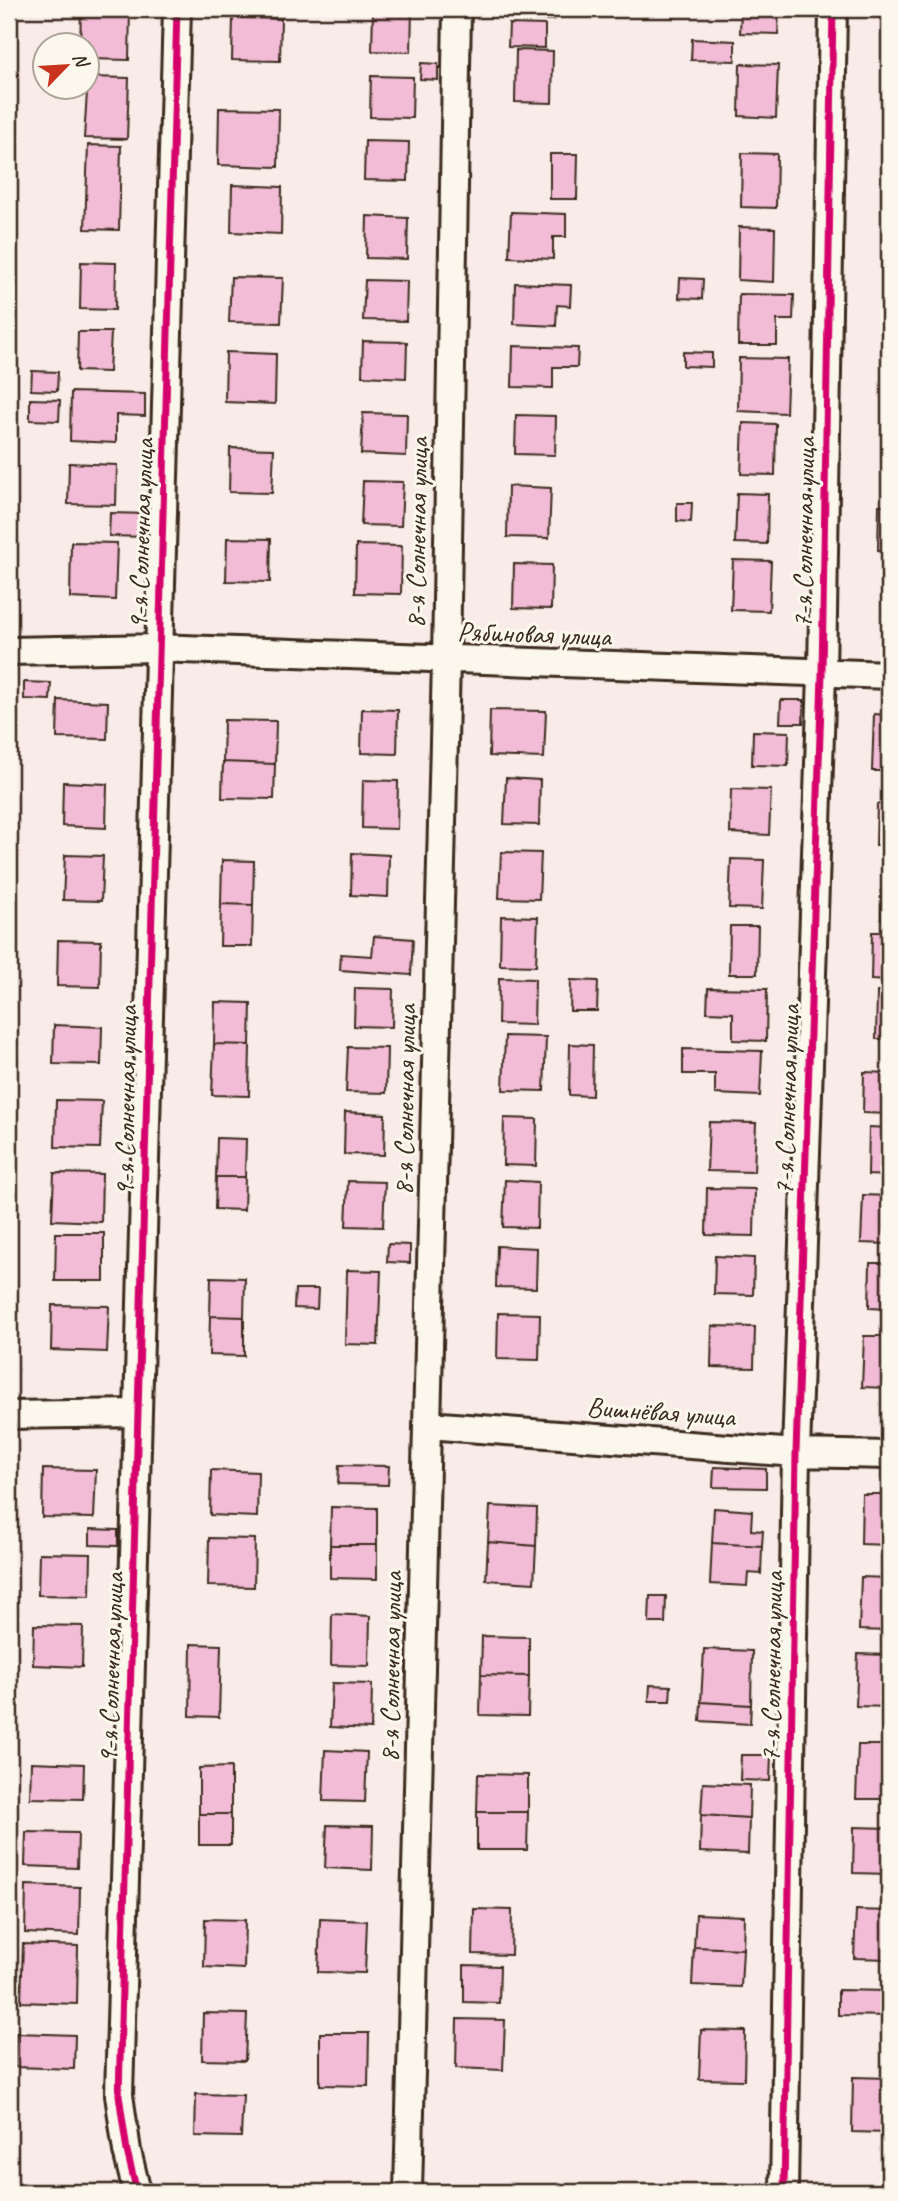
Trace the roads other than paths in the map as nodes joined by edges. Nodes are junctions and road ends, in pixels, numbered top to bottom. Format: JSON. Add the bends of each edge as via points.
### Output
{"nodes":[{"id":1,"x":177,"y":9,"type":"edge"},
{"id":2,"x":457,"y":9,"type":"edge"},
{"id":3,"x":833,"y":9,"type":"edge"},
{"id":4,"x":157,"y":648,"type":"junction"},
{"id":5,"x":9,"y":651,"type":"edge"},
{"id":6,"x":446,"y":661,"type":"junction"},
{"id":7,"x":822,"y":674,"type":"junction"},
{"id":8,"x":889,"y":675,"type":"edge"},
{"id":9,"x":138,"y":1413,"type":"junction"},
{"id":10,"x":9,"y":1415,"type":"edge"},
{"id":11,"x":428,"y":1425,"type":"junction"},
{"id":12,"x":796,"y":1452,"type":"junction"},
{"id":13,"x":889,"y":1455,"type":"edge"},
{"id":14,"x":137,"y":2192,"type":"edge"},
{"id":15,"x":408,"y":2192,"type":"edge"},
{"id":16,"x":784,"y":2192,"type":"edge"}],
"edges":[{"from":1,"to":4,"type":"street","name":"9-я Солнечная улица"},
{"from":2,"to":6,"type":"street","name":"8-я Солнечная улица"},
{"from":3,"to":7,"type":"street","name":"7-я Солнечная улица"},
{"from":4,"to":5,"type":"street","name":"Рябиновая улица"},
{"from":4,"to":6,"type":"street","name":"Рябиновая улица"},
{"from":4,"to":9,"type":"street","name":"9-я Солнечная улица"},
{"from":6,"to":7,"type":"street","name":"Рябиновая улица"},
{"from":6,"to":11,"type":"street","name":"8-я Солнечная улица"},
{"from":7,"to":8,"type":"street","name":"Рябиновая улица"},
{"from":7,"to":12,"type":"street","name":"7-я Солнечная улица"},
{"from":9,"to":10,"type":"street"},
{"from":9,"to":14,"type":"street","name":"9-я Солнечная улица","via":[[120,2095]]},
{"from":11,"to":12,"type":"street","name":"Вишнёвая улица"},
{"from":11,"to":15,"type":"street","name":"8-я Солнечная улица"},
{"from":12,"to":13,"type":"street","name":"Вишнёвая улица"},
{"from":12,"to":16,"type":"street","name":"7-я Солнечная улица"}]}
